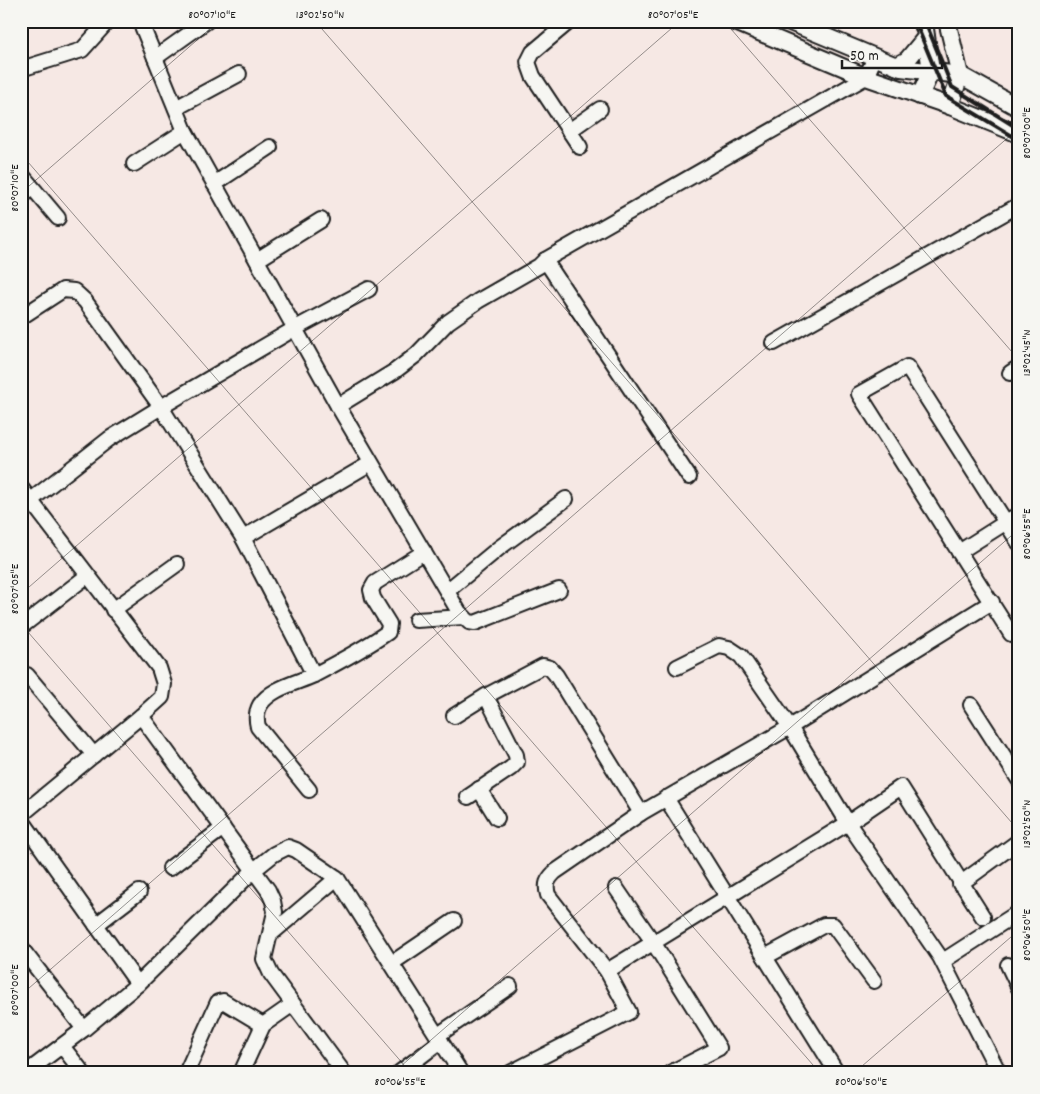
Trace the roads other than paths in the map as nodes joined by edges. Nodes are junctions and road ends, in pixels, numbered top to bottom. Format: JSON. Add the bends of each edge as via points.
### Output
{"nodes":[{"id":1,"x":108,"y":21,"type":"edge"},
{"id":2,"x":140,"y":21,"type":"edge"},
{"id":3,"x":207,"y":21,"type":"edge"},
{"id":4,"x":570,"y":21,"type":"edge"},
{"id":5,"x":733,"y":21,"type":"edge"},
{"id":6,"x":788,"y":21,"type":"edge"},
{"id":7,"x":921,"y":21,"type":"edge"},
{"id":8,"x":947,"y":21,"type":"edge"},
{"id":9,"x":926,"y":37,"type":"junction"},
{"id":10,"x":875,"y":57,"type":"junction"},
{"id":11,"x":155,"y":58,"type":"junction"},
{"id":12,"x":896,"y":66,"type":"junction"},
{"id":13,"x":21,"y":69,"type":"edge"},
{"id":14,"x":931,"y":71,"type":"junction"},
{"id":15,"x":239,"y":74,"type":"dead end"},
{"id":16,"x":960,"y":76,"type":"junction"},
{"id":17,"x":866,"y":77,"type":"junction"},
{"id":18,"x":920,"y":96,"type":"junction"},
{"id":19,"x":950,"y":106,"type":"junction"},
{"id":20,"x":176,"y":108,"type":"junction"},
{"id":21,"x":1019,"y":108,"type":"edge"},
{"id":22,"x":600,"y":109,"type":"dead end"},
{"id":23,"x":185,"y":131,"type":"junction"},
{"id":24,"x":569,"y":131,"type":"junction"},
{"id":25,"x":1019,"y":134,"type":"edge"},
{"id":26,"x":270,"y":147,"type":"dead end"},
{"id":27,"x":580,"y":147,"type":"dead end"},
{"id":28,"x":134,"y":164,"type":"dead end"},
{"id":29,"x":21,"y":174,"type":"edge"},
{"id":30,"x":214,"y":184,"type":"junction"},
{"id":31,"x":1019,"y":205,"type":"edge"},
{"id":32,"x":58,"y":218,"type":"dead end"},
{"id":33,"x":322,"y":220,"type":"dead end"},
{"id":34,"x":256,"y":260,"type":"junction"},
{"id":35,"x":545,"y":260,"type":"junction"},
{"id":36,"x":369,"y":289,"type":"dead end"},
{"id":37,"x":23,"y":316,"type":"dead end"},
{"id":38,"x":294,"y":328,"type":"junction"},
{"id":39,"x":774,"y":343,"type":"dead end"},
{"id":40,"x":160,"y":406,"type":"junction"},
{"id":41,"x":338,"y":406,"type":"junction"},
{"id":42,"x":371,"y":463,"type":"junction"},
{"id":43,"x":689,"y":477,"type":"dead end"},
{"id":44,"x":21,"y":488,"type":"edge"},
{"id":45,"x":566,"y":500,"type":"dead end"},
{"id":46,"x":26,"y":505,"type":"edge"},
{"id":47,"x":1019,"y":514,"type":"edge"},
{"id":48,"x":1005,"y":523,"type":"junction"},
{"id":49,"x":243,"y":538,"type":"junction"},
{"id":50,"x":1019,"y":543,"type":"edge"},
{"id":51,"x":424,"y":552,"type":"junction"},
{"id":52,"x":959,"y":552,"type":"junction"},
{"id":53,"x":177,"y":564,"type":"dead end"},
{"id":54,"x":87,"y":576,"type":"junction"},
{"id":55,"x":559,"y":590,"type":"dead end"},
{"id":56,"x":447,"y":591,"type":"junction"},
{"id":57,"x":992,"y":602,"type":"junction"},
{"id":58,"x":113,"y":610,"type":"junction"},
{"id":59,"x":464,"y":617,"type":"junction"},
{"id":60,"x":416,"y":620,"type":"dead end"},
{"id":61,"x":21,"y":627,"type":"edge"},
{"id":62,"x":1011,"y":634,"type":"dead end"},
{"id":63,"x":677,"y":667,"type":"dead end"},
{"id":64,"x":27,"y":675,"type":"dead end"},
{"id":65,"x":314,"y":675,"type":"junction"},
{"id":66,"x":486,"y":696,"type":"junction"},
{"id":67,"x":970,"y":705,"type":"dead end"},
{"id":68,"x":141,"y":716,"type":"junction"},
{"id":69,"x":454,"y":716,"type":"dead end"},
{"id":70,"x":790,"y":727,"type":"junction"},
{"id":71,"x":94,"y":755,"type":"junction"},
{"id":72,"x":1019,"y":780,"type":"edge"},
{"id":73,"x":309,"y":790,"type":"dead end"},
{"id":74,"x":666,"y":798,"type":"junction"},
{"id":75,"x":641,"y":813,"type":"junction"},
{"id":76,"x":21,"y":815,"type":"edge"},
{"id":77,"x":497,"y":818,"type":"dead end"},
{"id":78,"x":21,"y":819,"type":"edge"},
{"id":79,"x":848,"y":823,"type":"junction"},
{"id":80,"x":224,"y":828,"type":"junction"},
{"id":81,"x":1019,"y":841,"type":"edge"},
{"id":82,"x":170,"y":868,"type":"dead end"},
{"id":83,"x":254,"y":870,"type":"junction"},
{"id":84,"x":337,"y":878,"type":"junction"},
{"id":85,"x":960,"y":884,"type":"junction"},
{"id":86,"x":616,"y":888,"type":"dead end"},
{"id":87,"x":139,"y":892,"type":"dead end"},
{"id":88,"x":728,"y":897,"type":"junction"},
{"id":89,"x":1019,"y":912,"type":"edge"},
{"id":90,"x":983,"y":917,"type":"dead end"},
{"id":91,"x":454,"y":921,"type":"dead end"},
{"id":92,"x":96,"y":925,"type":"junction"},
{"id":93,"x":271,"y":934,"type":"junction"},
{"id":94,"x":654,"y":942,"type":"junction"},
{"id":95,"x":21,"y":948,"type":"edge"},
{"id":96,"x":766,"y":957,"type":"junction"},
{"id":97,"x":943,"y":961,"type":"junction"},
{"id":98,"x":392,"y":963,"type":"junction"},
{"id":99,"x":1008,"y":965,"type":"dead end"},
{"id":100,"x":607,"y":971,"type":"junction"},
{"id":101,"x":874,"y":981,"type":"dead end"},
{"id":102,"x":138,"y":984,"type":"junction"},
{"id":103,"x":510,"y":986,"type":"dead end"},
{"id":104,"x":1019,"y":988,"type":"edge"},
{"id":105,"x":293,"y":1004,"type":"junction"},
{"id":106,"x":263,"y":1025,"type":"junction"},
{"id":107,"x":84,"y":1029,"type":"junction"},
{"id":108,"x":440,"y":1038,"type":"junction"},
{"id":109,"x":62,"y":1046,"type":"junction"},
{"id":110,"x":244,"y":1071,"type":"edge"},
{"id":111,"x":22,"y":1073,"type":"edge"},
{"id":112,"x":83,"y":1073,"type":"edge"},
{"id":113,"x":186,"y":1073,"type":"edge"},
{"id":114,"x":344,"y":1073,"type":"edge"},
{"id":115,"x":399,"y":1073,"type":"edge"},
{"id":116,"x":461,"y":1073,"type":"edge"},
{"id":117,"x":510,"y":1073,"type":"edge"},
{"id":118,"x":670,"y":1073,"type":"edge"},
{"id":119,"x":837,"y":1073,"type":"edge"},
{"id":120,"x":999,"y":1073,"type":"edge"}],
"edges":[{"from":1,"to":13,"type":"street","via":[[82,50]]},
{"from":2,"to":11,"type":"street"},
{"from":3,"to":11,"type":"street"},
{"from":4,"to":24,"type":"street","via":[[533,52],[528,62],[533,76]]},
{"from":5,"to":17,"type":"main road"},
{"from":6,"to":10,"type":"main road"},
{"from":7,"to":9,"type":"main road"},
{"from":8,"to":16,"type":"main road"},
{"from":9,"to":12,"type":"main road","via":[[907,60]]},
{"from":9,"to":14,"type":"main road"},
{"from":10,"to":12,"type":"main road"},
{"from":10,"to":17,"type":"street"},
{"from":11,"to":20,"type":"street"},
{"from":12,"to":14,"type":"main road"},
{"from":14,"to":16,"type":"main road"},
{"from":14,"to":18,"type":"main road"},
{"from":15,"to":20,"type":"street"},
{"from":16,"to":19,"type":"main road"},
{"from":16,"to":21,"type":"main road"},
{"from":17,"to":18,"type":"main road"},
{"from":17,"to":35,"type":"street"},
{"from":18,"to":19,"type":"main road"},
{"from":19,"to":25,"type":"main road"},
{"from":20,"to":23,"type":"street"},
{"from":22,"to":24,"type":"street"},
{"from":23,"to":28,"type":"street"},
{"from":23,"to":30,"type":"street"},
{"from":24,"to":27,"type":"street"},
{"from":26,"to":30,"type":"street"},
{"from":29,"to":32,"type":"street"},
{"from":30,"to":34,"type":"street"},
{"from":31,"to":39,"type":"street"},
{"from":33,"to":34,"type":"street"},
{"from":34,"to":38,"type":"street"},
{"from":35,"to":41,"type":"street","via":[[448,322],[395,372]]},
{"from":35,"to":43,"type":"street"},
{"from":36,"to":38,"type":"street"},
{"from":37,"to":40,"type":"street","via":[[63,290],[74,291],[85,301]]},
{"from":38,"to":40,"type":"street"},
{"from":38,"to":41,"type":"street"},
{"from":40,"to":46,"type":"street","via":[[109,439]]},
{"from":40,"to":49,"type":"street"},
{"from":41,"to":42,"type":"street"},
{"from":42,"to":49,"type":"street"},
{"from":42,"to":51,"type":"street"},
{"from":44,"to":46,"type":"street"},
{"from":45,"to":56,"type":"street","via":[[499,548]]},
{"from":46,"to":54,"type":"street"},
{"from":47,"to":48,"type":"street"},
{"from":48,"to":50,"type":"street"},
{"from":48,"to":52,"type":"street"},
{"from":48,"to":52,"type":"street","via":[[906,367],[859,394]]},
{"from":49,"to":65,"type":"street"},
{"from":51,"to":56,"type":"street"},
{"from":51,"to":65,"type":"street","via":[[375,583],[371,590],[389,624],[388,632]]},
{"from":52,"to":57,"type":"street"},
{"from":53,"to":58,"type":"street"},
{"from":54,"to":58,"type":"street"},
{"from":54,"to":61,"type":"street"},
{"from":55,"to":59,"type":"street","via":[[475,623]]},
{"from":56,"to":59,"type":"street"},
{"from":57,"to":62,"type":"street"},
{"from":57,"to":70,"type":"street"},
{"from":58,"to":68,"type":"street","via":[[158,668],[164,684],[162,697]]},
{"from":59,"to":60,"type":"street"},
{"from":63,"to":70,"type":"street","via":[[719,646],[729,648],[740,656]]},
{"from":64,"to":71,"type":"street"},
{"from":65,"to":73,"type":"street","via":[[272,694],[261,704],[256,716],[258,727]]},
{"from":66,"to":69,"type":"street"},
{"from":66,"to":75,"type":"street","via":[[543,666],[550,668]]},
{"from":66,"to":77,"type":"street","via":[[517,762],[473,793]]},
{"from":67,"to":72,"type":"street"},
{"from":68,"to":71,"type":"street"},
{"from":68,"to":80,"type":"street"},
{"from":70,"to":74,"type":"street"},
{"from":70,"to":79,"type":"street"},
{"from":71,"to":76,"type":"street"},
{"from":74,"to":75,"type":"street"},
{"from":74,"to":88,"type":"street"},
{"from":75,"to":100,"type":"street","via":[[555,872],[545,886],[548,895]]},
{"from":78,"to":92,"type":"street"},
{"from":79,"to":85,"type":"street","via":[[901,787]]},
{"from":79,"to":88,"type":"street"},
{"from":79,"to":97,"type":"street"},
{"from":80,"to":82,"type":"street"},
{"from":80,"to":83,"type":"street"},
{"from":81,"to":85,"type":"street"},
{"from":83,"to":84,"type":"street","via":[[288,847]]},
{"from":83,"to":93,"type":"street","via":[[273,901],[275,912]]},
{"from":83,"to":102,"type":"street"},
{"from":84,"to":93,"type":"street"},
{"from":84,"to":98,"type":"street"},
{"from":85,"to":90,"type":"street"},
{"from":86,"to":94,"type":"street"},
{"from":87,"to":92,"type":"street"},
{"from":88,"to":94,"type":"street"},
{"from":88,"to":96,"type":"street"},
{"from":89,"to":97,"type":"street"},
{"from":91,"to":98,"type":"street"},
{"from":92,"to":102,"type":"street"},
{"from":93,"to":105,"type":"street","via":[[264,959]]},
{"from":94,"to":100,"type":"street"},
{"from":94,"to":118,"type":"street","via":[[719,1048]]},
{"from":95,"to":107,"type":"street"},
{"from":96,"to":101,"type":"street","via":[[824,925],[832,924]]},
{"from":96,"to":119,"type":"street"},
{"from":97,"to":120,"type":"street"},
{"from":98,"to":108,"type":"street"},
{"from":99,"to":104,"type":"street"},
{"from":100,"to":117,"type":"street","via":[[630,1012]]},
{"from":102,"to":107,"type":"street"},
{"from":103,"to":108,"type":"street"},
{"from":105,"to":106,"type":"street"},
{"from":105,"to":114,"type":"street"},
{"from":106,"to":110,"type":"street"},
{"from":106,"to":113,"type":"street","via":[[223,1001],[218,1002]]},
{"from":107,"to":109,"type":"street"},
{"from":108,"to":115,"type":"street"},
{"from":108,"to":116,"type":"street"},
{"from":109,"to":111,"type":"street"},
{"from":109,"to":112,"type":"street"}]}
